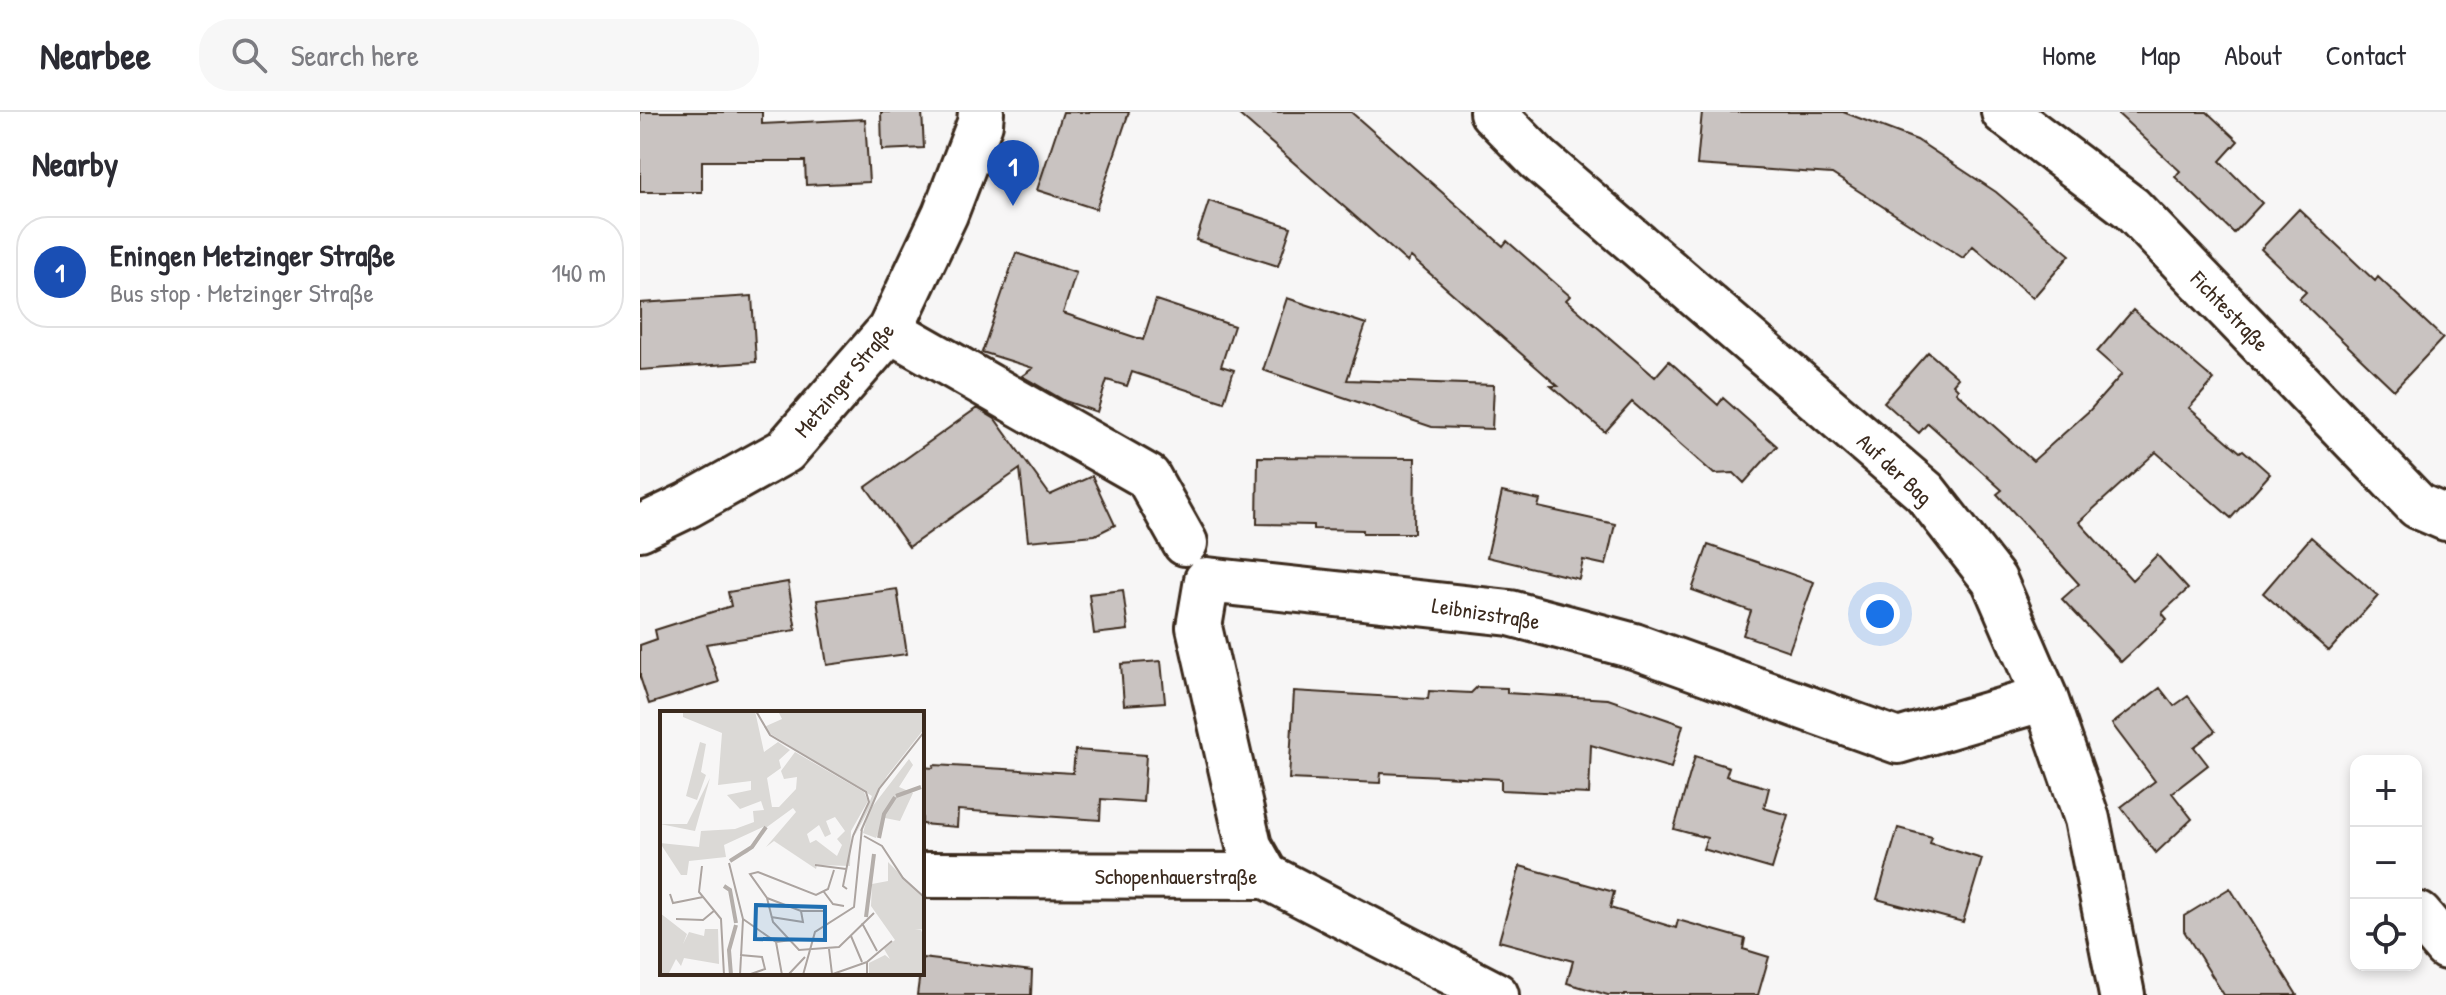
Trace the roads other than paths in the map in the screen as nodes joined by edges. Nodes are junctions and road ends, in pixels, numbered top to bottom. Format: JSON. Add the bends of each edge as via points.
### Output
{"nodes":[{"id":1,"x":981,"y":112,"type":"edge"},
{"id":2,"x":1492,"y":112,"type":"edge"},
{"id":3,"x":2004,"y":112,"type":"edge"},
{"id":4,"x":890,"y":330,"type":"junction"},
{"id":5,"x":2446,"y":518,"type":"edge"},
{"id":6,"x":640,"y":528,"type":"edge"},
{"id":7,"x":1185,"y":543,"type":"dead end"},
{"id":8,"x":2045,"y":698,"type":"junction"},
{"id":9,"x":924,"y":875,"type":"edge"},
{"id":10,"x":1266,"y":876,"type":"junction"},
{"id":11,"x":1496,"y":995,"type":"edge"},
{"id":12,"x":2122,"y":995,"type":"edge"}],
"edges":[{"from":1,"to":4,"type":"street","name":"Metzinger Straße","via":[[945,214]]},
{"from":2,"to":8,"type":"street","name":"Auf der Bag","via":[[1538,159],[1925,492],[1994,580]]},
{"from":3,"to":5,"type":"street","name":"Fichtestraße","via":[[2131,208],[2418,506]]},
{"from":4,"to":6,"type":"street","name":"Metzinger Straße","via":[[785,451]]},
{"from":4,"to":7,"type":"street","via":[[1148,477]]},
{"from":8,"to":10,"type":"street","name":"Leibnizstraße","via":[[1898,741],[1634,646],[1510,613],[1207,580],[1199,627],[1249,846]]},
{"from":8,"to":12,"type":"street","name":"Auf der Bag","via":[[2087,819]]},
{"from":9,"to":10,"type":"street","name":"Schopenhauerstraße"},
{"from":10,"to":11,"type":"street","name":"Schopenhauerstraße"}]}
